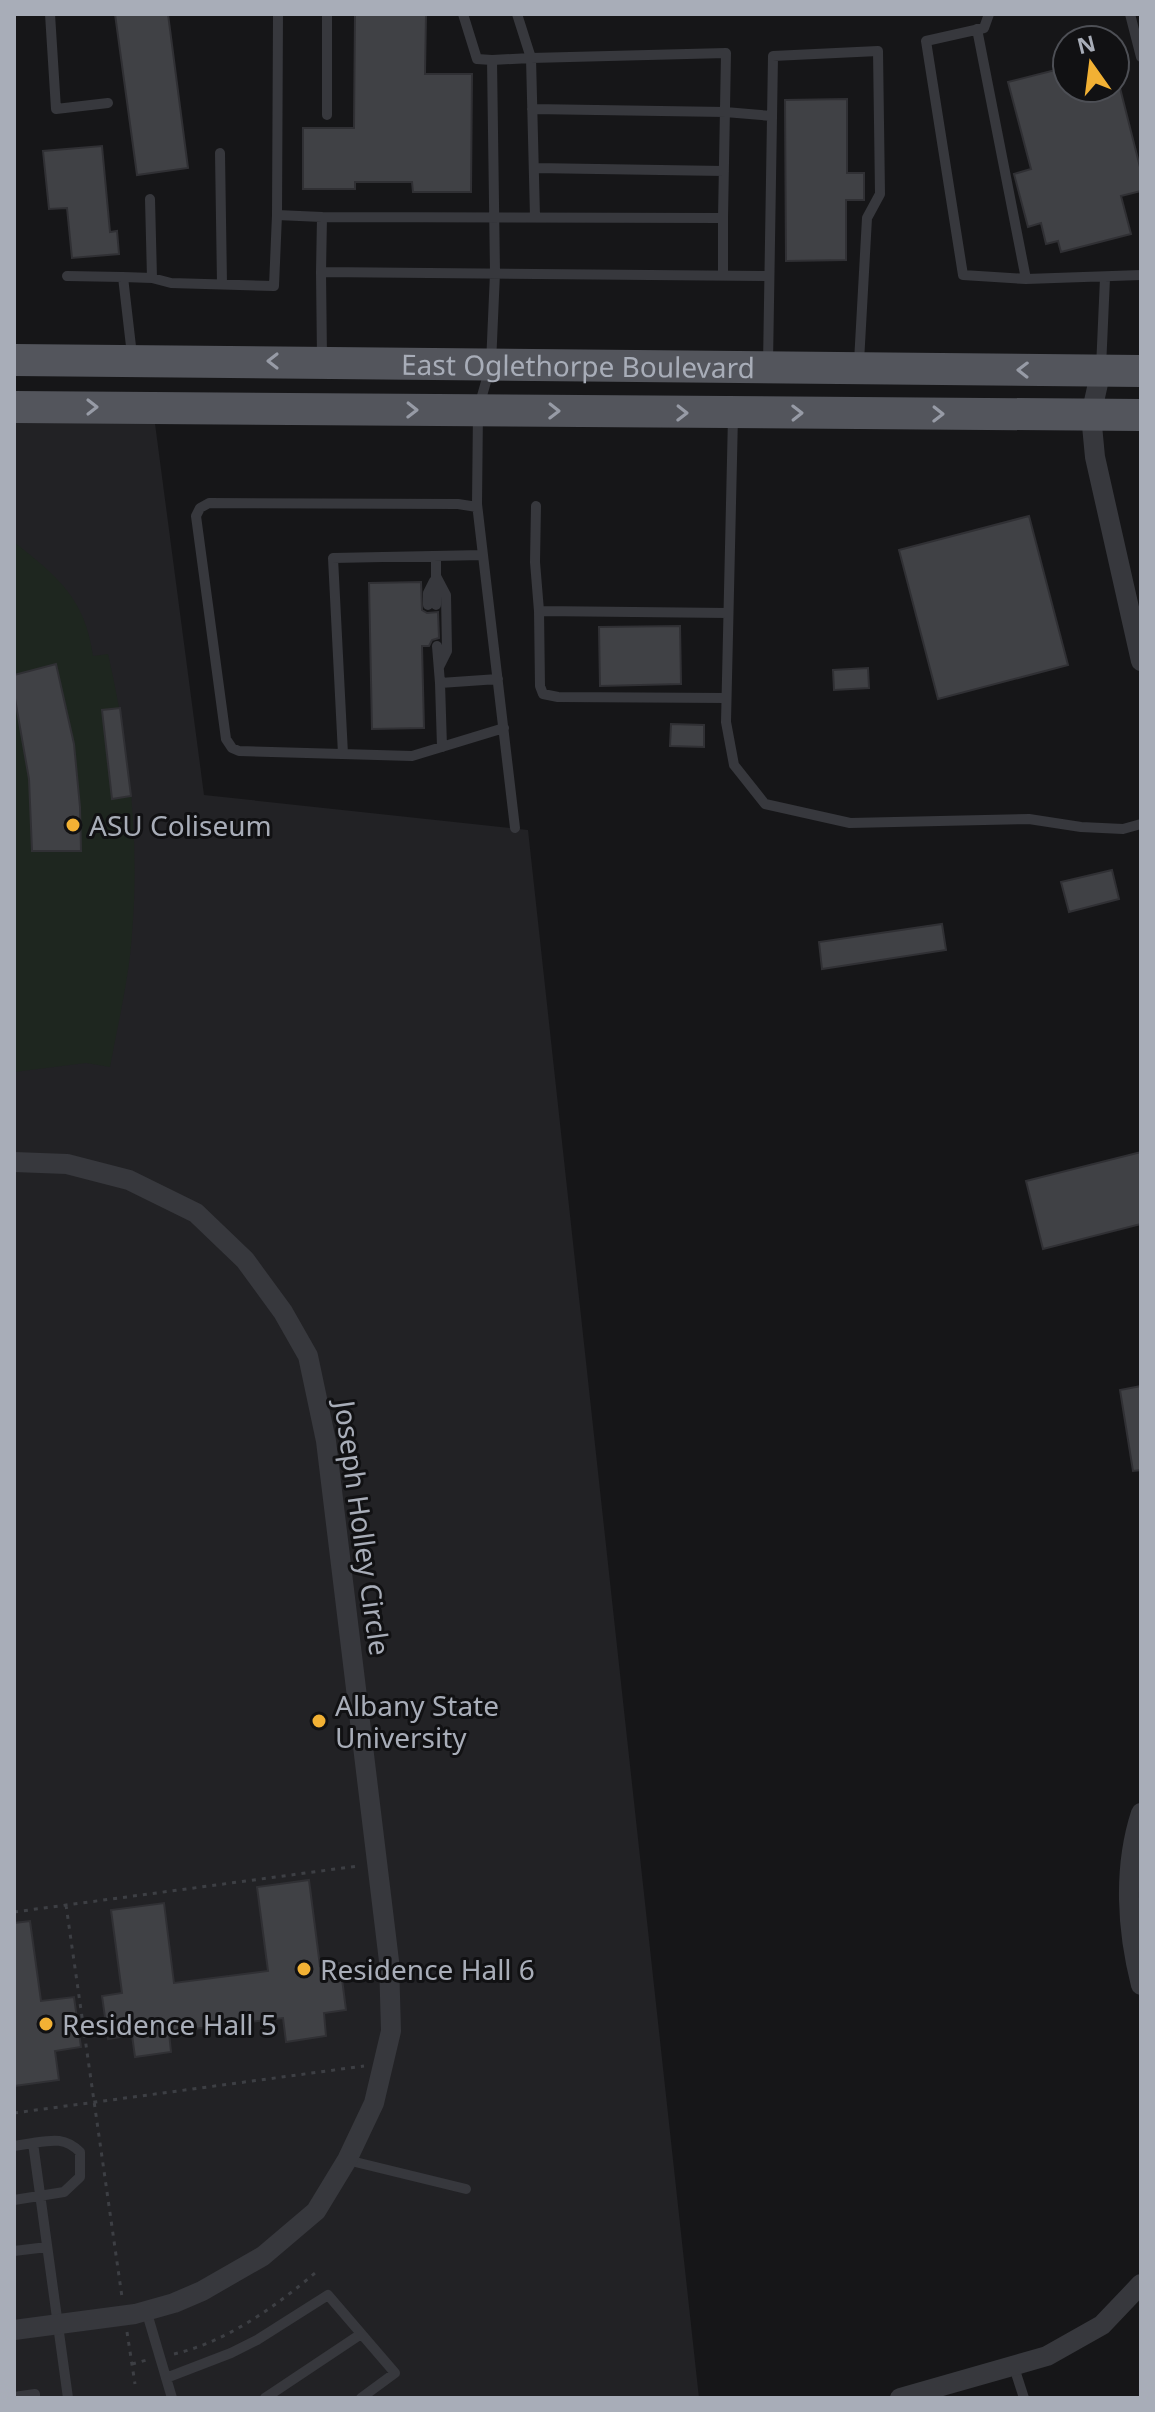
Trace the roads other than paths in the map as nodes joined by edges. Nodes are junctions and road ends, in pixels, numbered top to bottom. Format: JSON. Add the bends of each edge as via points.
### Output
{"nodes":[{"id":1,"x":50,"y":14,"type":"edge"},
{"id":2,"x":278,"y":14,"type":"edge"},
{"id":3,"x":327,"y":14,"type":"edge"},
{"id":4,"x":463,"y":14,"type":"edge"},
{"id":5,"x":517,"y":14,"type":"edge"},
{"id":6,"x":989,"y":14,"type":"edge"},
{"id":7,"x":1130,"y":14,"type":"edge"},
{"id":8,"x":977,"y":29,"type":"junction"},
{"id":9,"x":1141,"y":57,"type":"edge"},
{"id":10,"x":531,"y":58,"type":"junction"},
{"id":11,"x":492,"y":60,"type":"junction"},
{"id":12,"x":108,"y":103,"type":"dead end"},
{"id":13,"x":532,"y":109,"type":"junction"},
{"id":14,"x":725,"y":112,"type":"junction"},
{"id":15,"x":327,"y":115,"type":"dead end"},
{"id":16,"x":772,"y":116,"type":"junction"},
{"id":17,"x":220,"y":153,"type":"dead end"},
{"id":18,"x":534,"y":168,"type":"junction"},
{"id":19,"x":724,"y":171,"type":"junction"},
{"id":20,"x":150,"y":199,"type":"dead end"},
{"id":21,"x":277,"y":215,"type":"junction"},
{"id":22,"x":322,"y":217,"type":"junction"},
{"id":23,"x":496,"y":217,"type":"junction"},
{"id":24,"x":535,"y":217,"type":"junction"},
{"id":25,"x":723,"y":218,"type":"junction"},
{"id":26,"x":321,"y":272,"type":"junction"},
{"id":27,"x":495,"y":273,"type":"junction"},
{"id":28,"x":723,"y":275,"type":"junction"},
{"id":29,"x":1141,"y":275,"type":"edge"},
{"id":30,"x":67,"y":276,"type":"dead end"},
{"id":31,"x":769,"y":276,"type":"junction"},
{"id":32,"x":123,"y":277,"type":"junction"},
{"id":33,"x":152,"y":278,"type":"junction"},
{"id":34,"x":1105,"y":278,"type":"junction"},
{"id":35,"x":1026,"y":279,"type":"junction"},
{"id":36,"x":222,"y":284,"type":"junction"},
{"id":37,"x":14,"y":360,"type":"edge"},
{"id":38,"x":132,"y":361,"type":"junction"},
{"id":39,"x":322,"y":362,"type":"junction"},
{"id":40,"x":491,"y":364,"type":"junction"},
{"id":41,"x":768,"y":367,"type":"junction"},
{"id":42,"x":859,"y":368,"type":"junction"},
{"id":43,"x":1101,"y":370,"type":"junction"},
{"id":44,"x":1141,"y":371,"type":"edge"},
{"id":45,"x":14,"y":407,"type":"edge"},
{"id":46,"x":478,"y":410,"type":"junction"},
{"id":47,"x":733,"y":414,"type":"junction"},
{"id":48,"x":1091,"y":415,"type":"junction"},
{"id":49,"x":1141,"y":415,"type":"edge"},
{"id":50,"x":536,"y":506,"type":"dead end"},
{"id":51,"x":477,"y":507,"type":"junction"},
{"id":52,"x":483,"y":555,"type":"junction"},
{"id":53,"x":436,"y":556,"type":"junction"},
{"id":54,"x":436,"y":576,"type":"junction"},
{"id":55,"x":432,"y":605,"type":"dead end"},
{"id":56,"x":539,"y":611,"type":"junction"},
{"id":57,"x":728,"y":613,"type":"junction"},
{"id":58,"x":434,"y":646,"type":"dead end"},
{"id":59,"x":1141,"y":661,"type":"edge"},
{"id":60,"x":439,"y":667,"type":"junction"},
{"id":61,"x":498,"y":679,"type":"junction"},
{"id":62,"x":440,"y":683,"type":"junction"},
{"id":63,"x":726,"y":698,"type":"junction"},
{"id":64,"x":504,"y":728,"type":"junction"},
{"id":65,"x":442,"y":747,"type":"junction"},
{"id":66,"x":343,"y":754,"type":"junction"},
{"id":67,"x":1141,"y":824,"type":"edge"},
{"id":68,"x":515,"y":828,"type":"dead end"},
{"id":69,"x":14,"y":1162,"type":"edge"},
{"id":70,"x":1141,"y":1813,"type":"edge"},
{"id":71,"x":1141,"y":1985,"type":"edge"},
{"id":72,"x":33,"y":2143,"type":"junction"},
{"id":73,"x":14,"y":2146,"type":"edge"},
{"id":74,"x":347,"y":2160,"type":"junction"},
{"id":75,"x":466,"y":2189,"type":"dead end"},
{"id":76,"x":40,"y":2196,"type":"junction"},
{"id":77,"x":14,"y":2200,"type":"edge"},
{"id":78,"x":47,"y":2247,"type":"junction"},
{"id":79,"x":14,"y":2251,"type":"edge"},
{"id":80,"x":1141,"y":2284,"type":"edge"},
{"id":81,"x":146,"y":2310,"type":"junction"},
{"id":82,"x":58,"y":2324,"type":"junction"},
{"id":83,"x":14,"y":2330,"type":"edge"},
{"id":84,"x":361,"y":2334,"type":"junction"},
{"id":85,"x":1013,"y":2364,"type":"junction"},
{"id":86,"x":166,"y":2378,"type":"junction"},
{"id":87,"x":14,"y":2397,"type":"edge"},
{"id":88,"x":35,"y":2398,"type":"edge"},
{"id":89,"x":68,"y":2398,"type":"edge"},
{"id":90,"x":172,"y":2398,"type":"edge"},
{"id":91,"x":265,"y":2398,"type":"edge"},
{"id":92,"x":361,"y":2398,"type":"edge"},
{"id":93,"x":900,"y":2398,"type":"edge"},
{"id":94,"x":1024,"y":2398,"type":"edge"}],
"edges":[{"from":1,"to":12,"type":"lane","via":[[56,109]]},
{"from":2,"to":21,"type":"lane"},
{"from":3,"to":15,"type":"lane"},
{"from":4,"to":11,"type":"lane","via":[[477,59]]},
{"from":5,"to":10,"type":"lane"},
{"from":6,"to":8,"type":"lane","via":[[984,28]]},
{"from":7,"to":9,"type":"lane"},
{"from":8,"to":35,"type":"lane"},
{"from":8,"to":35,"type":"lane","via":[[926,41],[963,275]]},
{"from":10,"to":11,"type":"lane"},
{"from":10,"to":13,"type":"lane"},
{"from":10,"to":14,"type":"lane","via":[[726,53]]},
{"from":11,"to":23,"type":"lane"},
{"from":13,"to":14,"type":"lane"},
{"from":13,"to":18,"type":"lane"},
{"from":14,"to":16,"type":"lane"},
{"from":14,"to":19,"type":"lane"},
{"from":16,"to":31,"type":"lane"},
{"from":16,"to":42,"type":"lane","via":[[773,56],[878,51],[880,194],[867,218]]},
{"from":17,"to":36,"type":"lane"},
{"from":18,"to":19,"type":"lane"},
{"from":18,"to":24,"type":"lane"},
{"from":19,"to":25,"type":"lane"},
{"from":20,"to":33,"type":"lane"},
{"from":21,"to":22,"type":"lane"},
{"from":21,"to":36,"type":"lane","via":[[274,286]]},
{"from":22,"to":23,"type":"lane"},
{"from":22,"to":26,"type":"lane"},
{"from":23,"to":24,"type":"lane"},
{"from":23,"to":27,"type":"lane"},
{"from":24,"to":25,"type":"lane"},
{"from":25,"to":28,"type":"lane"},
{"from":26,"to":27,"type":"lane"},
{"from":26,"to":39,"type":"lane"},
{"from":27,"to":28,"type":"lane"},
{"from":27,"to":40,"type":"lane"},
{"from":28,"to":31,"type":"lane"},
{"from":29,"to":34,"type":"lane"},
{"from":30,"to":32,"type":"lane"},
{"from":31,"to":41,"type":"lane"},
{"from":32,"to":33,"type":"lane"},
{"from":32,"to":38,"type":"lane"},
{"from":33,"to":36,"type":"lane"},
{"from":34,"to":35,"type":"lane"},
{"from":34,"to":43,"type":"lane"},
{"from":37,"to":38,"type":"main road","name":"East Oglethorpe Boulevard"},
{"from":39,"to":38,"type":"main road","name":"East Oglethorpe Boulevard","one_way":true},
{"from":39,"to":40,"type":"main road","name":"East Oglethorpe Boulevard"},
{"from":40,"to":41,"type":"main road","name":"East Oglethorpe Boulevard"},
{"from":40,"to":46,"type":"lane"},
{"from":41,"to":42,"type":"main road","name":"East Oglethorpe Boulevard"},
{"from":43,"to":42,"type":"main road","name":"East Oglethorpe Boulevard","one_way":true},
{"from":43,"to":44,"type":"main road","name":"East Oglethorpe Boulevard"},
{"from":43,"to":48,"type":"street"},
{"from":45,"to":46,"type":"main road","name":"East Oglethorpe Boulevard","one_way":true},
{"from":46,"to":47,"type":"main road","name":"East Oglethorpe Boulevard","one_way":true},
{"from":46,"to":51,"type":"lane"},
{"from":47,"to":48,"type":"main road","name":"East Oglethorpe Boulevard","one_way":true},
{"from":47,"to":57,"type":"lane"},
{"from":48,"to":49,"type":"main road","name":"East Oglethorpe Boulevard"},
{"from":48,"to":59,"type":"street","via":[[1095,457]]},
{"from":50,"to":56,"type":"lane"},
{"from":51,"to":52,"type":"lane"},
{"from":51,"to":66,"type":"lane","via":[[209,503],[200,508],[196,516],[226,739],[239,751]]},
{"from":52,"to":53,"type":"lane"},
{"from":52,"to":61,"type":"lane"},
{"from":53,"to":54,"type":"lane"},
{"from":53,"to":66,"type":"lane","via":[[333,558]]},
{"from":54,"to":55,"type":"lane","via":[[428,593]]},
{"from":54,"to":60,"type":"lane","via":[[446,595],[447,651]]},
{"from":56,"to":57,"type":"lane"},
{"from":56,"to":63,"type":"lane","via":[[543,694]]},
{"from":57,"to":63,"type":"lane"},
{"from":58,"to":60,"type":"lane"},
{"from":60,"to":62,"type":"lane"},
{"from":61,"to":62,"type":"lane"},
{"from":61,"to":64,"type":"lane"},
{"from":62,"to":65,"type":"lane"},
{"from":63,"to":67,"type":"lane","via":[[734,765],[765,804],[850,823],[1029,819],[1123,829]]},
{"from":64,"to":65,"type":"lane"},
{"from":64,"to":68,"type":"lane"},
{"from":65,"to":66,"type":"lane","via":[[412,756]]},
{"from":69,"to":74,"type":"street","name":"Joseph Holley Circle","via":[[67,1164],[129,1180],[196,1213],[245,1260],[308,1356],[326,1441],[389,1961],[391,2031],[374,2103]]},
{"from":70,"to":71,"type":"street","via":[[1129,1892]]},
{"from":72,"to":73,"type":"lane"},
{"from":72,"to":76,"type":"lane"},
{"from":72,"to":76,"type":"lane","via":[[72,2143],[82,2165],[73,2186]]},
{"from":74,"to":75,"type":"lane"},
{"from":74,"to":81,"type":"street","name":"Joseph Holley Circle","via":[[316,2211],[263,2256],[202,2291]]},
{"from":76,"to":77,"type":"lane"},
{"from":76,"to":78,"type":"lane"},
{"from":78,"to":79,"type":"lane"},
{"from":78,"to":82,"type":"lane"},
{"from":80,"to":85,"type":"street","via":[[1082,2338],[1047,2356]]},
{"from":81,"to":82,"type":"street","name":"Joseph Holley Circle"},
{"from":81,"to":86,"type":"lane"},
{"from":82,"to":83,"type":"street","name":"Joseph Holley Circle"},
{"from":82,"to":89,"type":"lane"},
{"from":84,"to":86,"type":"lane","via":[[328,2295],[257,2340]]},
{"from":84,"to":91,"type":"lane"},
{"from":84,"to":92,"type":"lane","via":[[395,2373]]},
{"from":85,"to":93,"type":"street"},
{"from":85,"to":94,"type":"lane"},
{"from":86,"to":90,"type":"lane"},
{"from":87,"to":88,"type":"lane"}]}
